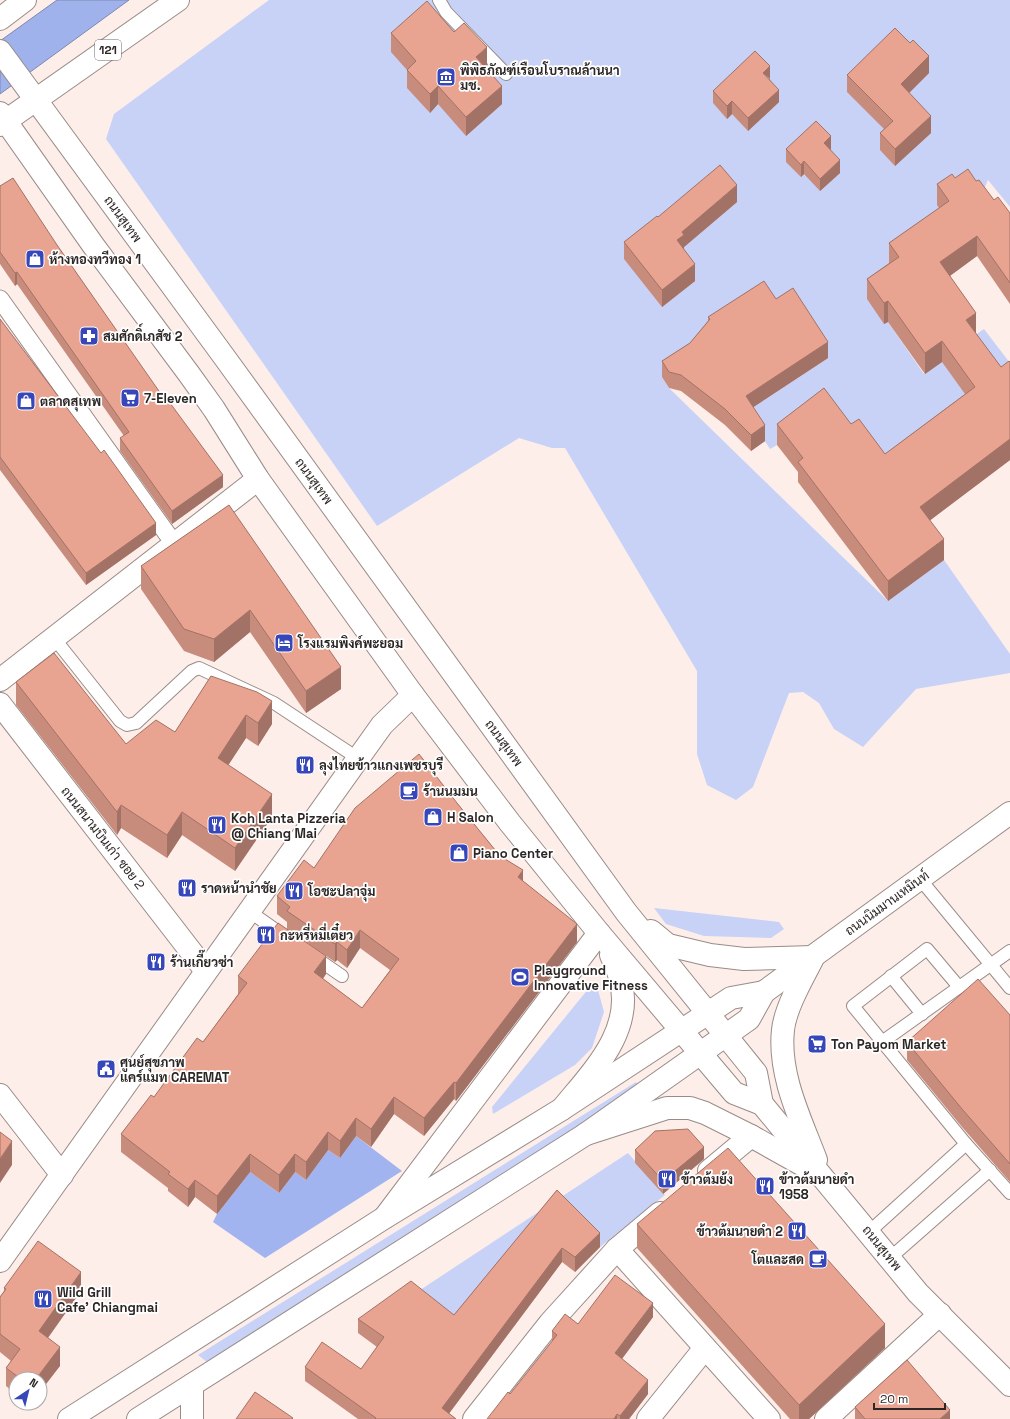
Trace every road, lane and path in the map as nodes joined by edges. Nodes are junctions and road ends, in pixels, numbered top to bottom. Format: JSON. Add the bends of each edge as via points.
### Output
{"nodes":[{"id":1,"x":26,"y":0,"type":"edge"},
{"id":2,"x":178,"y":0,"type":"edge"},
{"id":3,"x":439,"y":0,"type":"edge"},
{"id":4,"x":0,"y":19,"type":"edge"},
{"id":5,"x":0,"y":51,"type":"edge"},
{"id":6,"x":506,"y":74,"type":"dead end"},
{"id":7,"x":32,"y":93,"type":"junction"},
{"id":8,"x":2,"y":120,"type":"edge"},
{"id":9,"x":0,"y":299,"type":"edge"},
{"id":10,"x":258,"y":479,"type":"junction"},
{"id":11,"x":176,"y":545,"type":"junction"},
{"id":12,"x":54,"y":638,"type":"junction"},
{"id":13,"x":0,"y":680,"type":"edge"},
{"id":14,"x":413,"y":695,"type":"junction"},
{"id":15,"x":0,"y":704,"type":"edge"},
{"id":16,"x":359,"y":759,"type":"junction"},
{"id":17,"x":1010,"y":813,"type":"edge"},
{"id":18,"x":920,"y":879,"type":"junction"},
{"id":19,"x":249,"y":911,"type":"junction"},
{"id":20,"x":626,"y":912,"type":"junction"},
{"id":21,"x":601,"y":936,"type":"junction"},
{"id":22,"x":1010,"y":950,"type":"edge"},
{"id":23,"x":813,"y":957,"type":"junction"},
{"id":24,"x":990,"y":965,"type":"junction"},
{"id":25,"x":206,"y":971,"type":"junction"},
{"id":26,"x":342,"y":976,"type":"dead end"},
{"id":27,"x":891,"y":976,"type":"junction"},
{"id":28,"x":959,"y":987,"type":"junction"},
{"id":29,"x":1010,"y":988,"type":"edge"},
{"id":30,"x":764,"y":992,"type":"junction"},
{"id":31,"x":708,"y":1013,"type":"junction"},
{"id":32,"x":922,"y":1014,"type":"junction"},
{"id":33,"x":682,"y":1031,"type":"junction"},
{"id":34,"x":726,"y":1035,"type":"junction"},
{"id":35,"x":882,"y":1042,"type":"junction"},
{"id":36,"x":700,"y":1053,"type":"junction"},
{"id":37,"x":0,"y":1095,"type":"edge"},
{"id":38,"x":762,"y":1104,"type":"junction"},
{"id":39,"x":562,"y":1109,"type":"junction"},
{"id":40,"x":586,"y":1134,"type":"junction"},
{"id":41,"x":751,"y":1136,"type":"junction"},
{"id":42,"x":966,"y":1144,"type":"junction"},
{"id":43,"x":990,"y":1170,"type":"junction"},
{"id":44,"x":62,"y":1175,"type":"junction"},
{"id":45,"x":821,"y":1176,"type":"junction"},
{"id":46,"x":693,"y":1185,"type":"edge"},
{"id":47,"x":1010,"y":1193,"type":"edge"},
{"id":48,"x":675,"y":1200,"type":"edge"},
{"id":49,"x":384,"y":1218,"type":"junction"},
{"id":50,"x":869,"y":1232,"type":"junction"},
{"id":51,"x":617,"y":1249,"type":"junction"},
{"id":52,"x":890,"y":1258,"type":"junction"},
{"id":53,"x":0,"y":1261,"type":"edge"},
{"id":54,"x":940,"y":1314,"type":"junction"},
{"id":55,"x":705,"y":1348,"type":"junction"},
{"id":56,"x":192,"y":1385,"type":"junction"},
{"id":57,"x":1010,"y":1385,"type":"edge"},
{"id":58,"x":70,"y":1419,"type":"edge"},
{"id":59,"x":138,"y":1419,"type":"edge"},
{"id":60,"x":192,"y":1419,"type":"edge"},
{"id":61,"x":474,"y":1419,"type":"edge"},
{"id":62,"x":648,"y":1419,"type":"edge"},
{"id":63,"x":770,"y":1419,"type":"edge"},
{"id":64,"x":826,"y":1419,"type":"edge"}],
"edges":[{"from":1,"to":4,"type":"main road"},
{"from":2,"to":7,"type":"main road","number":"121"},
{"from":3,"to":6,"type":"lane","via":[[446,12]]},
{"from":5,"to":7,"type":"main road","name":"ถนนสุเทพ"},
{"from":7,"to":8,"type":"main road","number":"121"},
{"from":7,"to":20,"type":"main road","name":"ถนนสุเทพ"},
{"from":8,"to":10,"type":"main road","via":[[214,408]]},
{"from":9,"to":11,"type":"street"},
{"from":10,"to":11,"type":"main road"},
{"from":10,"to":14,"type":"main road"},
{"from":11,"to":12,"type":"main road"},
{"from":12,"to":13,"type":"main road"},
{"from":12,"to":16,"type":"lane","via":[[120,721],[127,725],[136,723],[192,671],[199,668],[274,703]]},
{"from":14,"to":16,"type":"main road","via":[[382,725]]},
{"from":14,"to":21,"type":"main road","via":[[510,823]]},
{"from":15,"to":25,"type":"main road","name":"ถนนสนามบินเก่า ซอย 2"},
{"from":16,"to":19,"type":"main road"},
{"from":17,"to":18,"type":"main road","name":"ถนนนิมมานเหมินท์"},
{"from":18,"to":23,"type":"main road","name":"ถนนนิมมานเหมินท์"},
{"from":18,"to":24,"type":"lane"},
{"from":19,"to":25,"type":"main road"},
{"from":19,"to":26,"type":"lane"},
{"from":20,"to":23,"type":"main road","via":[[668,945],[710,956],[744,959]]},
{"from":20,"to":31,"type":"main road","name":"ถนนสุเทพ"},
{"from":21,"to":33,"type":"main road","name":"ถนนสุเทพ"},
{"from":21,"to":39,"type":"main road","via":[[620,978],[623,998],[621,1023],[611,1046],[598,1065]]},
{"from":21,"to":49,"type":"main road"},
{"from":22,"to":24,"type":"lane"},
{"from":23,"to":30,"type":"main road","name":"ถนนนิมมานเหมินท์"},
{"from":23,"to":45,"type":"main road","via":[[793,997],[783,1030],[784,1057],[790,1088]]},
{"from":24,"to":28,"type":"lane"},
{"from":24,"to":29,"type":"lane"},
{"from":25,"to":44,"type":"main road"},
{"from":27,"to":28,"type":"lane","via":[[927,949]]},
{"from":27,"to":32,"type":"lane"},
{"from":27,"to":35,"type":"lane","via":[[853,1006]]},
{"from":28,"to":32,"type":"lane"},
{"from":30,"to":31,"type":"main road","via":[[731,998]]},
{"from":30,"to":34,"type":"main road","via":[[749,1019]]},
{"from":31,"to":33,"type":"main road"},
{"from":31,"to":34,"type":"main road","name":"ถนนสุเทพ"},
{"from":32,"to":35,"type":"lane"},
{"from":33,"to":36,"type":"main road","name":"ถนนสุเทพ"},
{"from":33,"to":39,"type":"main road"},
{"from":34,"to":36,"type":"main road"},
{"from":34,"to":38,"type":"main road","name":"ถนนสุเทพ","via":[[756,1072]]},
{"from":35,"to":42,"type":"lane"},
{"from":36,"to":38,"type":"main road","name":"ถนนสุเทพ","via":[[734,1093]]},
{"from":36,"to":40,"type":"main road"},
{"from":37,"to":44,"type":"main road"},
{"from":38,"to":45,"type":"main road","name":"ถนนสุเทพ"},
{"from":39,"to":49,"type":"main road"},
{"from":40,"to":41,"type":"main road","via":[[667,1108],[685,1108],[705,1113]]},
{"from":40,"to":56,"type":"main road"},
{"from":41,"to":45,"type":"main road"},
{"from":41,"to":46,"type":"main road"},
{"from":42,"to":43,"type":"lane"},
{"from":42,"to":50,"type":"lane"},
{"from":43,"to":47,"type":"lane"},
{"from":43,"to":52,"type":"lane"},
{"from":44,"to":53,"type":"main road"},
{"from":45,"to":50,"type":"main road","name":"ถนนสุเทพ"},
{"from":48,"to":51,"type":"main road"},
{"from":49,"to":58,"type":"main road"},
{"from":50,"to":52,"type":"main road","name":"ถนนสุเทพ"},
{"from":51,"to":55,"type":"main road"},
{"from":51,"to":61,"type":"main road","via":[[550,1323]]},
{"from":52,"to":54,"type":"main road","name":"ถนนสุเทพ","via":[[918,1293]]},
{"from":54,"to":57,"type":"main road","name":"ถนนสุเทพ"},
{"from":54,"to":64,"type":"main road"},
{"from":55,"to":62,"type":"main road"},
{"from":55,"to":63,"type":"main road"},
{"from":56,"to":59,"type":"main road"},
{"from":56,"to":60,"type":"main road"}]}
